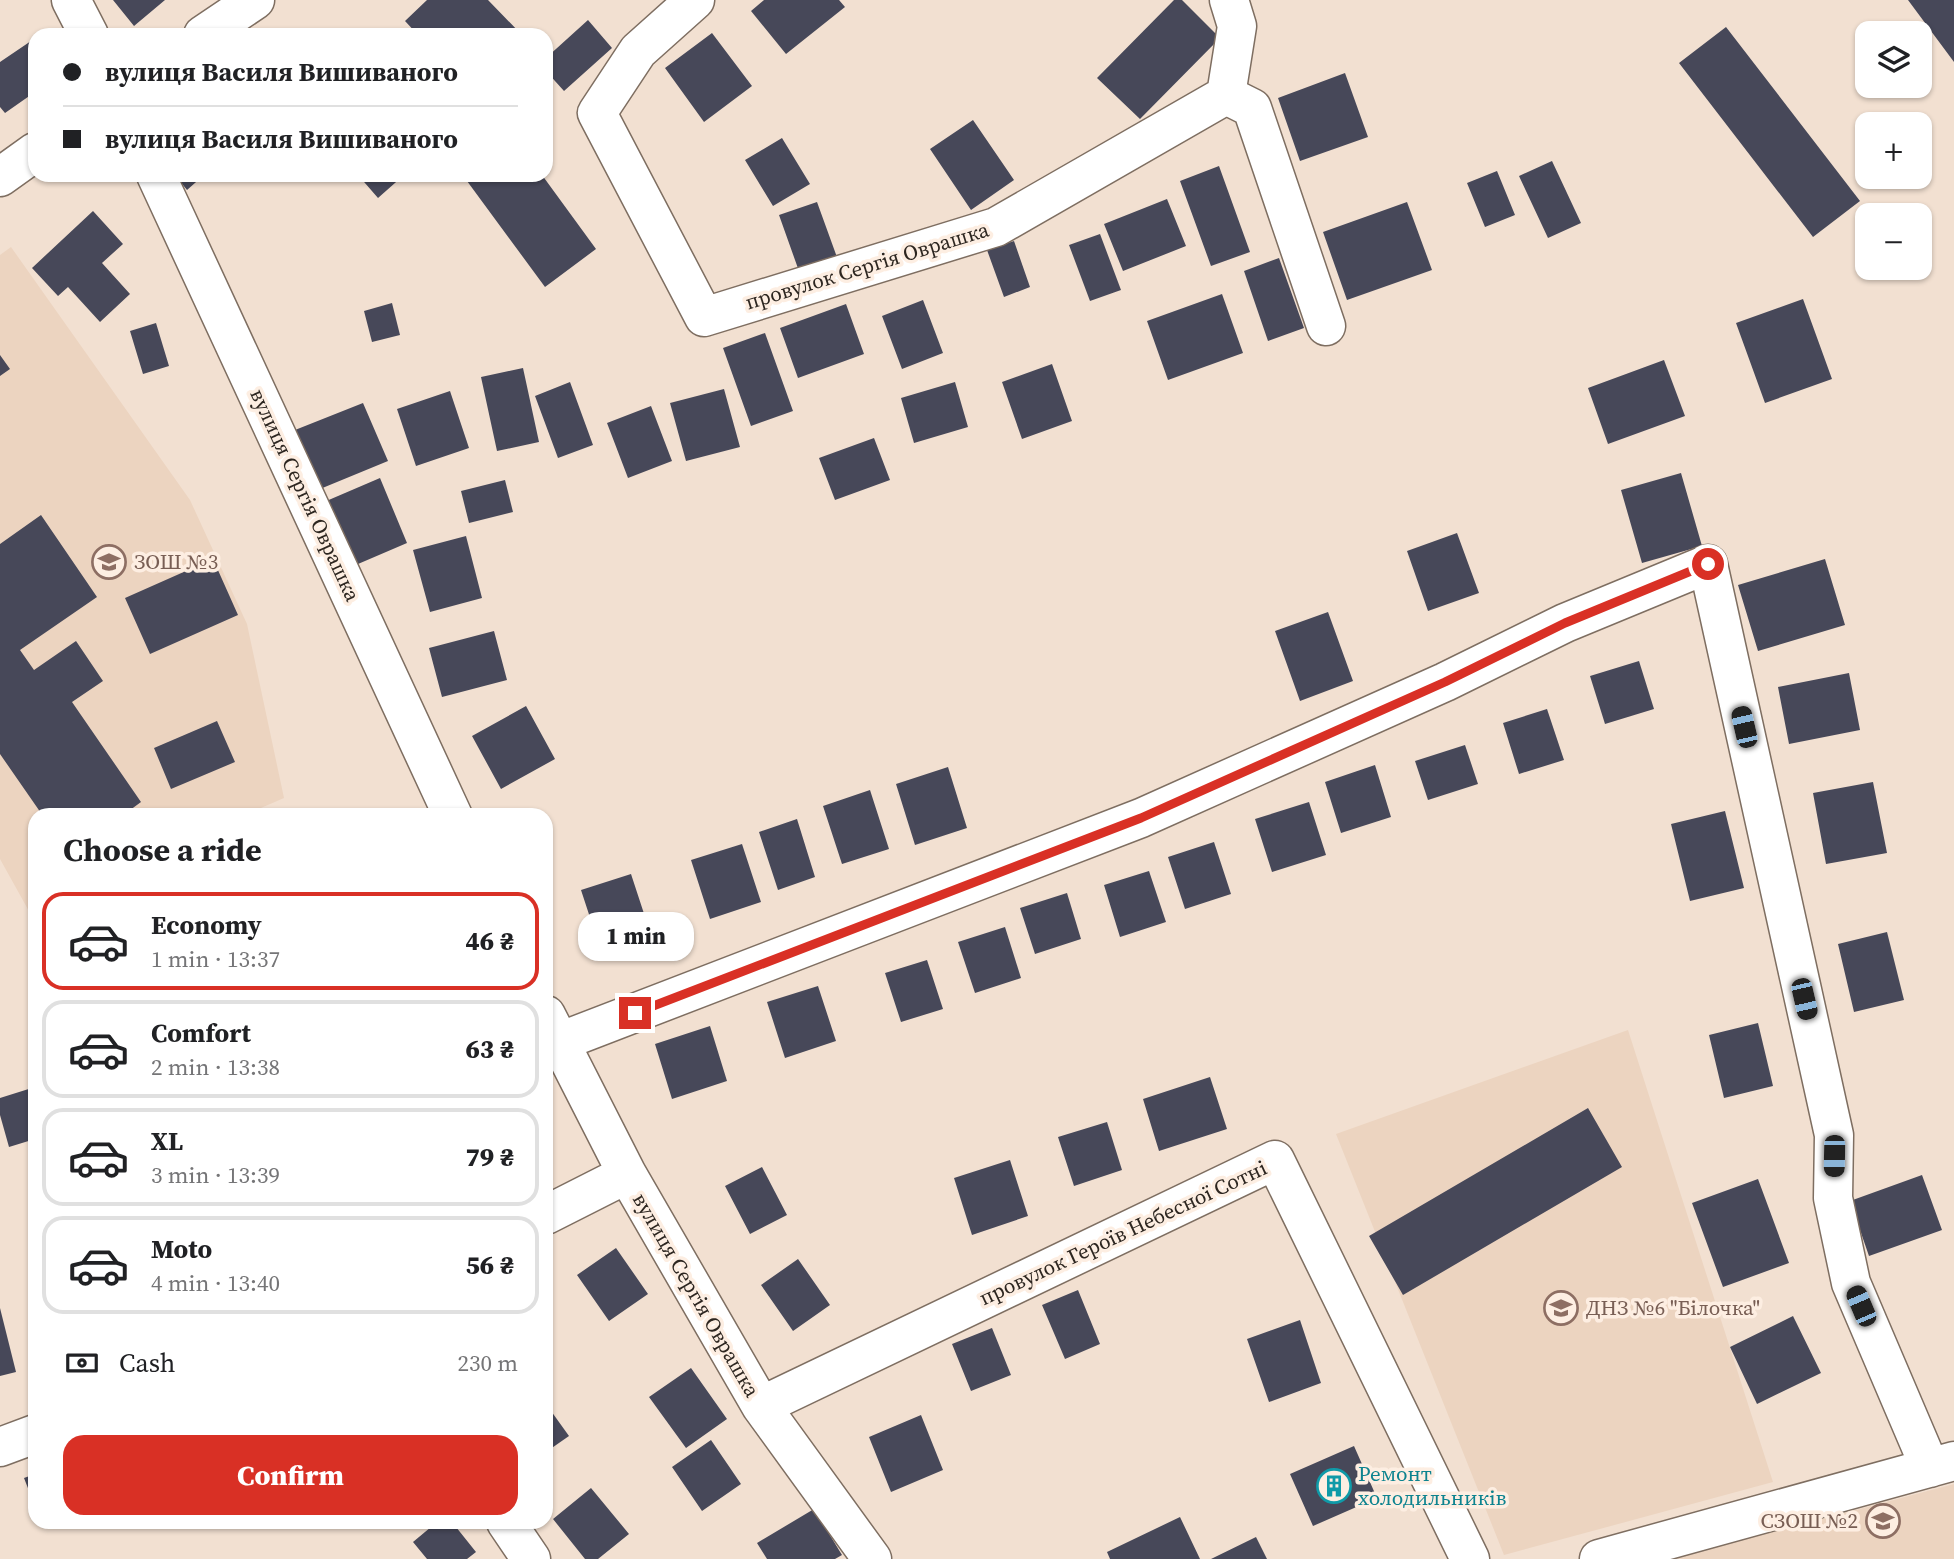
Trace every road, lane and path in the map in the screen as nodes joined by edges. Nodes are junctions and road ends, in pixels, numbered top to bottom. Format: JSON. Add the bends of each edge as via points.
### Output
{"nodes":[{"id":1,"x":71,"y":0,"type":"edge"},
{"id":2,"x":255,"y":0,"type":"edge"},
{"id":3,"x":695,"y":0,"type":"edge"},
{"id":4,"x":1229,"y":0,"type":"edge"},
{"id":5,"x":85,"y":28,"type":"edge"},
{"id":6,"x":213,"y":28,"type":"edge"},
{"id":7,"x":1226,"y":95,"type":"junction"},
{"id":8,"x":28,"y":157,"type":"edge"},
{"id":9,"x":0,"y":177,"type":"edge"},
{"id":10,"x":159,"y":182,"type":"edge"},
{"id":11,"x":1326,"y":326,"type":"dead end"},
{"id":12,"x":449,"y":808,"type":"edge"},
{"id":13,"x":553,"y":1029,"type":"edge"},
{"id":14,"x":553,"y":1031,"type":"edge"},
{"id":15,"x":627,"y":1174,"type":"junction"},
{"id":16,"x":553,"y":1211,"type":"edge"},
{"id":17,"x":761,"y":1406,"type":"junction"},
{"id":18,"x":28,"y":1437,"type":"edge"},
{"id":19,"x":0,"y":1447,"type":"edge"},
{"id":20,"x":1942,"y":1464,"type":"edge"},
{"id":21,"x":511,"y":1529,"type":"edge"},
{"id":22,"x":531,"y":1559,"type":"edge"},
{"id":23,"x":872,"y":1559,"type":"edge"},
{"id":24,"x":1470,"y":1559,"type":"edge"},
{"id":25,"x":1599,"y":1559,"type":"edge"}],
"edges":[{"from":1,"to":5,"type":"street"},
{"from":2,"to":6,"type":"street"},
{"from":3,"to":7,"type":"street","name":"провулок Сергія Оврашка","via":[[638,51],[597,113],[704,317],[996,227]]},
{"from":4,"to":7,"type":"street","via":[[1237,26]]},
{"from":7,"to":11,"type":"street","via":[[1252,108]]},
{"from":8,"to":9,"type":"street"},
{"from":10,"to":12,"type":"street","name":"вулиця Сергія Оврашка"},
{"from":13,"to":20,"type":"street","via":[[1141,818],[1565,623],[1708,564],[1834,1135],[1833,1198],[1851,1283]]},
{"from":14,"to":15,"type":"street","name":"вулиця Сергія Оврашка"},
{"from":15,"to":16,"type":"street"},
{"from":15,"to":17,"type":"street","name":"вулиця Сергія Оврашка"},
{"from":17,"to":23,"type":"street","name":"вулиця Сергія Оврашка"},
{"from":17,"to":24,"type":"street","name":"провулок Героїв Небесної Сотні","via":[[1275,1160]]},
{"from":18,"to":19,"type":"street"},
{"from":20,"to":25,"type":"street"},
{"from":21,"to":22,"type":"street"}]}
